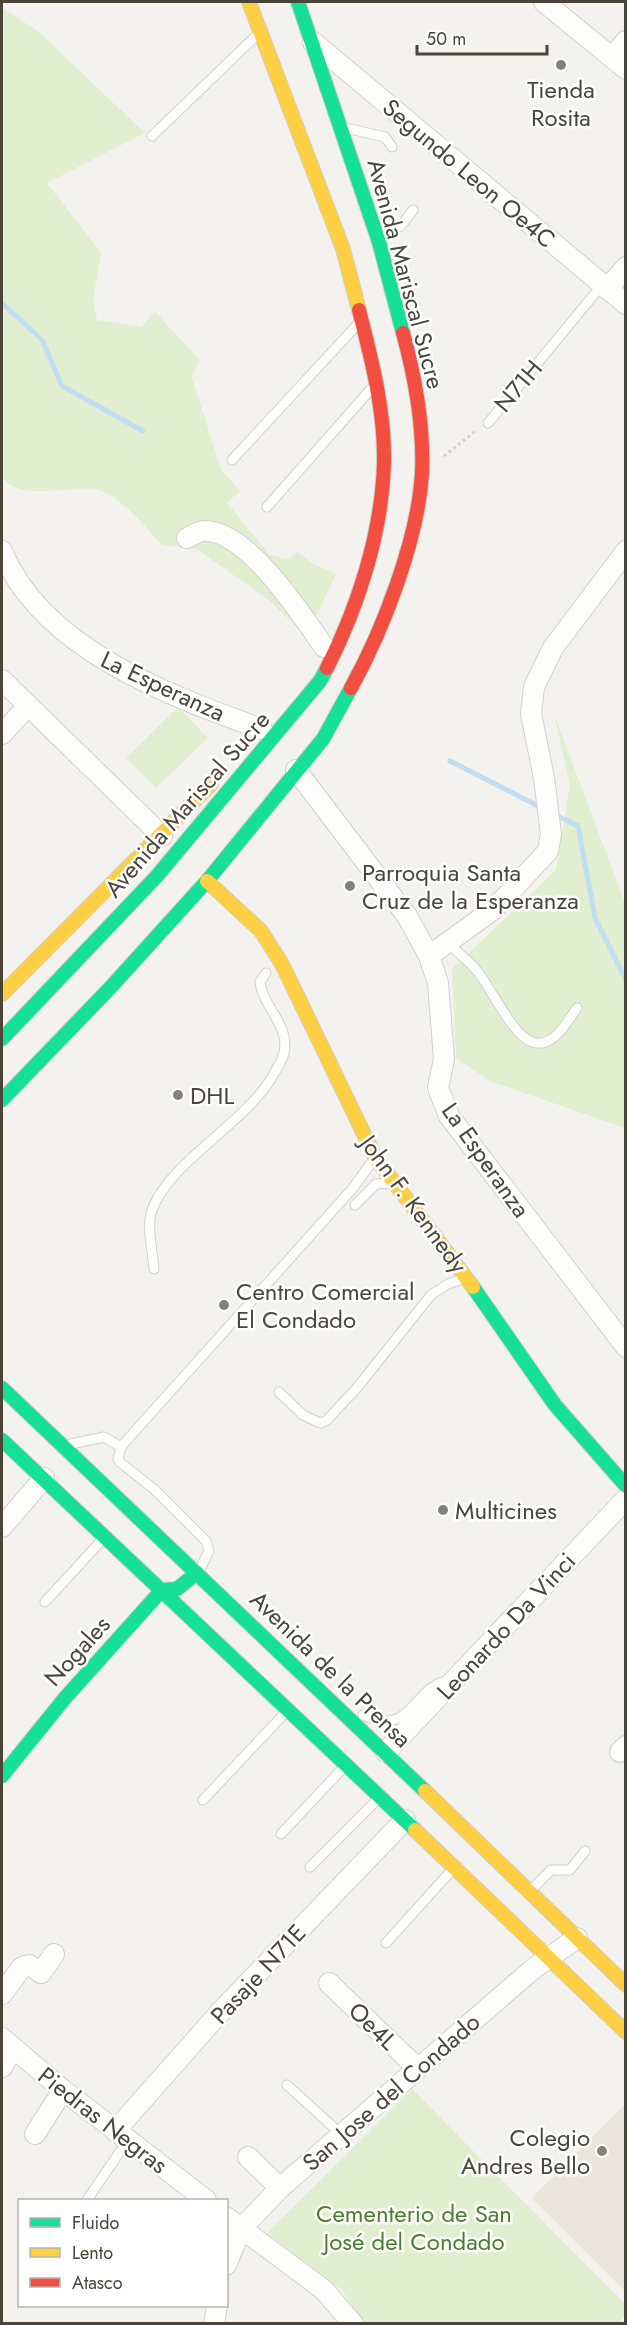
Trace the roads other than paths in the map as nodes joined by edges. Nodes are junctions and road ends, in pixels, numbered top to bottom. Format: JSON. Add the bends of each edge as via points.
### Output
{"nodes":[{"id":1,"x":249,"y":2,"type":"edge"},
{"id":2,"x":298,"y":2,"type":"edge"},
{"id":3,"x":544,"y":2,"type":"edge"},
{"id":4,"x":262,"y":30,"type":"junction"},
{"id":5,"x":626,"y":41,"type":"edge"},
{"id":6,"x":313,"y":42,"type":"junction"},
{"id":7,"x":619,"y":63,"type":"edge"},
{"id":8,"x":341,"y":127,"type":"junction"},
{"id":9,"x":152,"y":136,"type":"dead end"},
{"id":10,"x":392,"y":147,"type":"dead end"},
{"id":11,"x":413,"y":210,"type":"dead end"},
{"id":12,"x":377,"y":235,"type":"junction"},
{"id":13,"x":626,"y":267,"type":"edge"},
{"id":14,"x":605,"y":287,"type":"junction"},
{"id":15,"x":626,"y":304,"type":"edge"},
{"id":16,"x":362,"y":319,"type":"junction"},
{"id":17,"x":378,"y":382,"type":"junction"},
{"id":18,"x":488,"y":423,"type":"road end"},
{"id":19,"x":232,"y":460,"type":"dead end"},
{"id":20,"x":267,"y":507,"type":"dead end"},
{"id":21,"x":187,"y":538,"type":"dead end"},
{"id":22,"x":2,"y":551,"type":"edge"},
{"id":23,"x":626,"y":551,"type":"edge"},
{"id":24,"x":365,"y":572,"type":"junction"},
{"id":25,"x":324,"y":647,"type":"junction"},
{"id":26,"x":2,"y":680,"type":"edge"},
{"id":27,"x":346,"y":697,"type":"junction"},
{"id":28,"x":28,"y":706,"type":"junction"},
{"id":29,"x":262,"y":729,"type":"junction"},
{"id":30,"x":2,"y":734,"type":"edge"},
{"id":31,"x":247,"y":746,"type":"dead end"},
{"id":32,"x":224,"y":770,"type":"dead end"},
{"id":33,"x":296,"y":770,"type":"junction"},
{"id":34,"x":262,"y":789,"type":"dead end"},
{"id":35,"x":162,"y":836,"type":"junction"},
{"id":36,"x":195,"y":853,"type":"dead end"},
{"id":37,"x":207,"y":881,"type":"junction"},
{"id":38,"x":447,"y":943,"type":"junction"},
{"id":39,"x":429,"y":956,"type":"junction"},
{"id":40,"x":282,"y":964,"type":"junction"},
{"id":41,"x":2,"y":994,"type":"edge"},
{"id":42,"x":577,"y":1008,"type":"dead end"},
{"id":43,"x":2,"y":1039,"type":"edge"},
{"id":44,"x":2,"y":1050,"type":"edge"},
{"id":45,"x":2,"y":1100,"type":"edge"},
{"id":46,"x":375,"y":1157,"type":"junction"},
{"id":47,"x":395,"y":1183,"type":"junction"},
{"id":48,"x":355,"y":1205,"type":"dead end"},
{"id":49,"x":154,"y":1269,"type":"dead end"},
{"id":50,"x":466,"y":1277,"type":"junction"},
{"id":51,"x":626,"y":1347,"type":"edge"},
{"id":52,"x":2,"y":1388,"type":"edge"},
{"id":53,"x":279,"y":1392,"type":"dead end"},
{"id":54,"x":2,"y":1440,"type":"edge"},
{"id":55,"x":63,"y":1446,"type":"junction"},
{"id":56,"x":122,"y":1447,"type":"junction"},
{"id":57,"x":44,"y":1478,"type":"junction"},
{"id":58,"x":626,"y":1486,"type":"edge"},
{"id":59,"x":626,"y":1499,"type":"edge"},
{"id":60,"x":2,"y":1527,"type":"edge"},
{"id":61,"x":105,"y":1536,"type":"junction"},
{"id":62,"x":197,"y":1573,"type":"junction"},
{"id":63,"x":162,"y":1590,"type":"junction"},
{"id":64,"x":45,"y":1602,"type":"dead end"},
{"id":65,"x":456,"y":1679,"type":"junction"},
{"id":66,"x":334,"y":1702,"type":"junction"},
{"id":67,"x":289,"y":1708,"type":"junction"},
{"id":68,"x":386,"y":1752,"type":"junction"},
{"id":69,"x":347,"y":1764,"type":"junction"},
{"id":70,"x":2,"y":1776,"type":"edge"},
{"id":71,"x":380,"y":1797,"type":"junction"},
{"id":72,"x":203,"y":1800,"type":"dead end"},
{"id":73,"x":405,"y":1820,"type":"junction"},
{"id":74,"x":281,"y":1834,"type":"dead end"},
{"id":75,"x":585,"y":1851,"type":"dead end"},
{"id":76,"x":310,"y":1867,"type":"dead end"},
{"id":77,"x":453,"y":1868,"type":"junction"},
{"id":78,"x":529,"y":1892,"type":"junction"},
{"id":79,"x":577,"y":1938,"type":"junction"},
{"id":80,"x":387,"y":1942,"type":"dead end"},
{"id":81,"x":54,"y":1954,"type":"dead end"},
{"id":82,"x":546,"y":1958,"type":"junction"},
{"id":83,"x":329,"y":1983,"type":"dead end"},
{"id":84,"x":626,"y":1985,"type":"edge"},
{"id":85,"x":2,"y":1994,"type":"edge"},
{"id":86,"x":626,"y":2032,"type":"edge"},
{"id":87,"x":7,"y":2043,"type":"edge"},
{"id":88,"x":2,"y":2067,"type":"edge"},
{"id":89,"x":417,"y":2068,"type":"junction"},
{"id":90,"x":287,"y":2085,"type":"dead end"},
{"id":91,"x":63,"y":2090,"type":"junction"},
{"id":92,"x":35,"y":2134,"type":"dead end"},
{"id":93,"x":342,"y":2135,"type":"junction"},
{"id":94,"x":122,"y":2136,"type":"junction"},
{"id":95,"x":248,"y":2157,"type":"dead end"},
{"id":96,"x":280,"y":2188,"type":"junction"},
{"id":97,"x":88,"y":2199,"type":"edge"},
{"id":98,"x":205,"y":2199,"type":"edge"},
{"id":99,"x":234,"y":2223,"type":"edge"},
{"id":100,"x":228,"y":2254,"type":"edge"},
{"id":101,"x":217,"y":2307,"type":"edge"},
{"id":102,"x":214,"y":2324,"type":"edge"},
{"id":103,"x":353,"y":2324,"type":"edge"}],
"edges":[{"from":1,"to":4,"type":"main road","name":"Avenida Mariscal Sucre"},
{"from":2,"to":6,"type":"main road","name":"Avenida Mariscal Sucre"},
{"from":3,"to":7,"type":"street"},
{"from":4,"to":9,"type":"lane"},
{"from":4,"to":16,"type":"main road","name":"Avenida Mariscal Sucre","via":[[344,249]]},
{"from":5,"to":7,"type":"street"},
{"from":6,"to":8,"type":"main road","name":"Avenida Mariscal Sucre"},
{"from":6,"to":14,"type":"street","name":"Segundo Leon Oe4C"},
{"from":8,"to":10,"type":"lane","via":[[385,138]]},
{"from":8,"to":12,"type":"main road","name":"Avenida Mariscal Sucre"},
{"from":11,"to":12,"type":"lane","via":[[401,226]]},
{"from":12,"to":27,"type":"main road","name":"Avenida Mariscal Sucre","via":[[411,363],[420,422],[422,473],[414,523],[385,620]]},
{"from":13,"to":14,"type":"street"},
{"from":14,"to":15,"type":"street","name":"Segundo Leon Oe4C"},
{"from":14,"to":18,"type":"lane","name":"N71H"},
{"from":16,"to":17,"type":"main road","name":"Avenida Mariscal Sucre"},
{"from":16,"to":19,"type":"lane"},
{"from":17,"to":20,"type":"lane"},
{"from":17,"to":24,"type":"main road","name":"Avenida Mariscal Sucre","via":[[384,464]]},
{"from":21,"to":25,"type":"street","via":[[202,531],[217,533],[242,547]]},
{"from":22,"to":29,"type":"street","name":"La Esperanza","via":[[16,578],[72,638],[103,659],[188,703]]},
{"from":23,"to":38,"type":"street","via":[[553,648],[534,687],[531,714],[551,834],[548,851],[494,909]]},
{"from":24,"to":25,"type":"main road","name":"Avenida Mariscal Sucre"},
{"from":24,"to":43,"type":"main road","name":"Avenida Mariscal Sucre","via":[[348,627],[320,681],[157,876]]},
{"from":25,"to":29,"type":"main road","name":"Avenida Mariscal Sucre","via":[[283,708]]},
{"from":26,"to":28,"type":"street"},
{"from":27,"to":33,"type":"main road","name":"Avenida Mariscal Sucre","via":[[323,739]]},
{"from":27,"to":34,"type":"main road","name":"Avenida Mariscal Sucre"},
{"from":28,"to":30,"type":"street"},
{"from":28,"to":35,"type":"street"},
{"from":29,"to":31,"type":"main road","name":"Avenida Mariscal Sucre"},
{"from":32,"to":35,"type":"main road","name":"Avenida Mariscal Sucre"},
{"from":33,"to":37,"type":"main road","name":"Avenida Mariscal Sucre"},
{"from":33,"to":39,"type":"street","name":"La Esperanza","via":[[407,916]]},
{"from":35,"to":41,"type":"main road","name":"Avenida Mariscal Sucre"},
{"from":36,"to":44,"type":"main road","name":"Avenida Mariscal Sucre"},
{"from":37,"to":40,"type":"main road","name":"John F. Kennedy","via":[[261,931]]},
{"from":37,"to":45,"type":"main road","name":"Avenida Mariscal Sucre"},
{"from":38,"to":39,"type":"street"},
{"from":38,"to":42,"type":"lane","via":[[478,972],[520,1034],[532,1042],[544,1042],[555,1036]]},
{"from":39,"to":51,"type":"street","name":"La Esperanza","via":[[438,984],[444,1059],[438,1088],[449,1116]]},
{"from":40,"to":46,"type":"main road","name":"John F. Kennedy"},
{"from":40,"to":49,"type":"lane","via":[[265,974],[260,982],[261,993],[283,1026],[284,1053],[259,1095],[180,1171],[152,1210]]},
{"from":46,"to":47,"type":"main road","name":"John F. Kennedy"},
{"from":46,"to":56,"type":"lane","via":[[353,1188]]},
{"from":47,"to":48,"type":"lane","via":[[376,1184]]},
{"from":47,"to":50,"type":"main road","name":"John F. Kennedy"},
{"from":50,"to":53,"type":"lane","via":[[431,1295],[326,1421],[320,1423],[303,1415]]},
{"from":50,"to":58,"type":"main road","name":"John F. Kennedy","via":[[555,1405]]},
{"from":52,"to":55,"type":"main road","name":"Avenida de la Prensa"},
{"from":54,"to":57,"type":"main road"},
{"from":55,"to":56,"type":"lane","via":[[104,1437]]},
{"from":55,"to":62,"type":"main road","name":"Avenida de la Prensa"},
{"from":56,"to":62,"type":"lane","via":[[118,1459],[121,1464],[155,1490],[206,1541],[209,1551]]},
{"from":57,"to":60,"type":"street"},
{"from":57,"to":61,"type":"main road"},
{"from":59,"to":65,"type":"street","name":"Leonardo Da Vinci"},
{"from":61,"to":63,"type":"main road"},
{"from":61,"to":64,"type":"lane"},
{"from":62,"to":63,"type":"main road","name":"Nogales","via":[[177,1589]]},
{"from":62,"to":66,"type":"main road","name":"Avenida de la Prensa"},
{"from":63,"to":67,"type":"main road"},
{"from":63,"to":70,"type":"main road","name":"Nogales","via":[[65,1698]]},
{"from":65,"to":66,"type":"lane","via":[[436,1683],[396,1722],[370,1719]]},
{"from":65,"to":68,"type":"street","name":"Leonardo Da Vinci"},
{"from":66,"to":68,"type":"main road","name":"Avenida de la Prensa"},
{"from":67,"to":69,"type":"main road"},
{"from":67,"to":72,"type":"lane"},
{"from":68,"to":78,"type":"main road","name":"Avenida de la Prensa"},
{"from":69,"to":71,"type":"main road"},
{"from":69,"to":74,"type":"lane"},
{"from":71,"to":73,"type":"main road"},
{"from":71,"to":76,"type":"lane"},
{"from":73,"to":77,"type":"main road"},
{"from":73,"to":94,"type":"street","name":"Pasaje N71E","via":[[223,2009]]},
{"from":75,"to":78,"type":"lane","via":[[570,1870],[551,1869]]},
{"from":77,"to":80,"type":"lane"},
{"from":77,"to":82,"type":"main road"},
{"from":78,"to":79,"type":"main road","name":"Avenida de la Prensa"},
{"from":79,"to":82,"type":"street","name":"San Jose del Condado"},
{"from":79,"to":84,"type":"main road","name":"Avenida de la Prensa"},
{"from":81,"to":85,"type":"street","via":[[40,1973],[25,1965]]},
{"from":82,"to":86,"type":"main road"},
{"from":82,"to":89,"type":"street","name":"San Jose del Condado"},
{"from":83,"to":89,"type":"street","name":"Oe4L"},
{"from":87,"to":88,"type":"street"},
{"from":87,"to":91,"type":"street","name":"Piedras Negras"},
{"from":89,"to":93,"type":"street","name":"San Jose del Condado"},
{"from":90,"to":93,"type":"lane"},
{"from":91,"to":92,"type":"street"},
{"from":91,"to":94,"type":"street","name":"Piedras Negras"},
{"from":93,"to":96,"type":"street","name":"San Jose del Condado"},
{"from":94,"to":97,"type":"lane"},
{"from":94,"to":98,"type":"street","name":"Piedras Negras"},
{"from":95,"to":96,"type":"street"},
{"from":96,"to":99,"type":"street","name":"San Jose del Condado"},
{"from":99,"to":100,"type":"street","name":"San Jose del Condado"},
{"from":99,"to":103,"type":"street","via":[[324,2290]]},
{"from":101,"to":102,"type":"street"}]}
